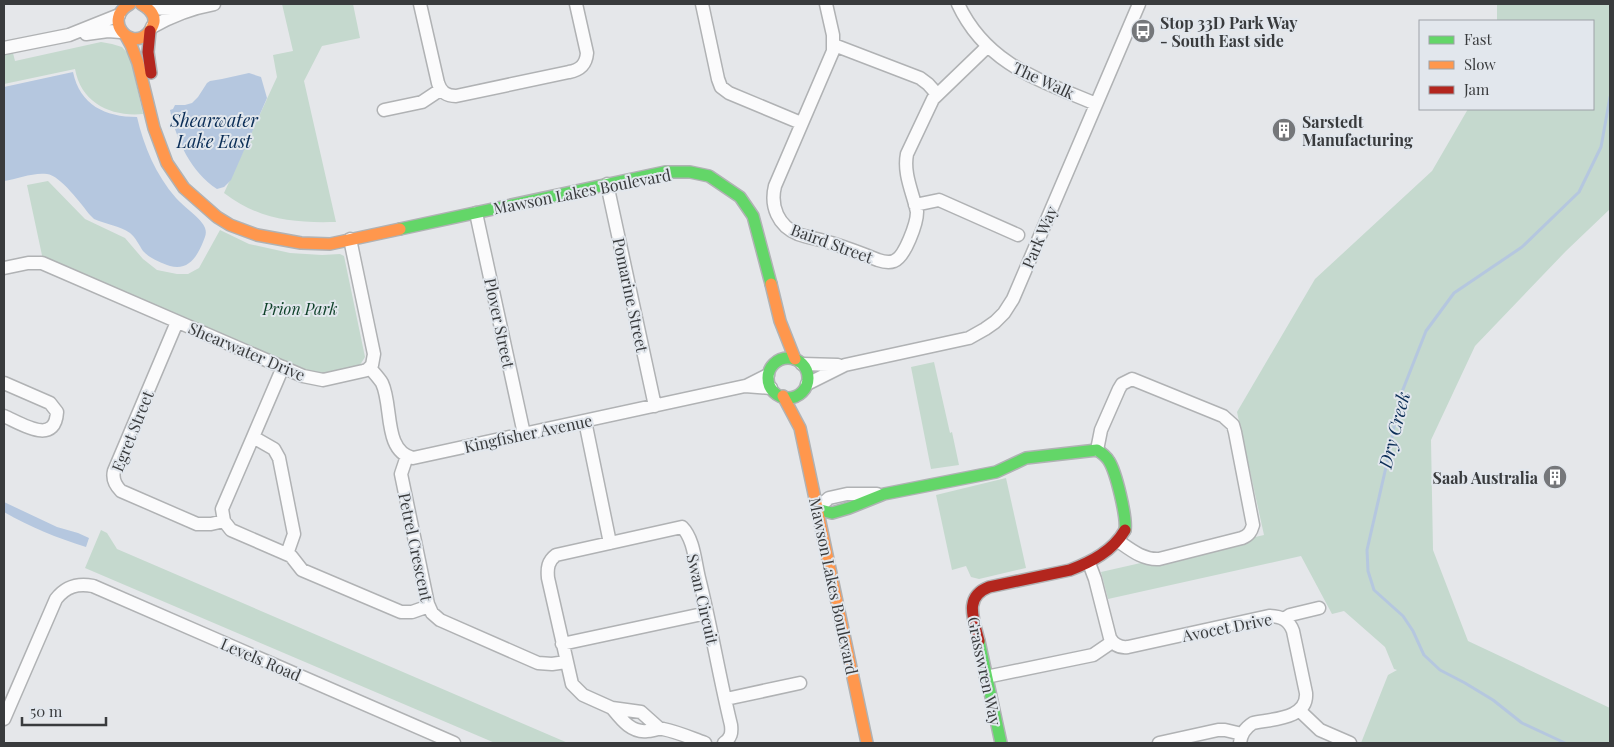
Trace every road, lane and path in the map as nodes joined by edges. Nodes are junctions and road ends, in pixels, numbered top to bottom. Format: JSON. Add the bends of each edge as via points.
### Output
{"nodes":[{"id":1,"x":214,"y":4,"type":"edge"},
{"id":2,"x":420,"y":4,"type":"edge"},
{"id":3,"x":576,"y":4,"type":"edge"},
{"id":4,"x":702,"y":4,"type":"edge"},
{"id":5,"x":826,"y":4,"type":"edge"},
{"id":6,"x":959,"y":4,"type":"edge"},
{"id":7,"x":1139,"y":4,"type":"edge"},
{"id":8,"x":144,"y":6,"type":"edge"},
{"id":9,"x":124,"y":7,"type":"edge"},
{"id":10,"x":195,"y":8,"type":"junction"},
{"id":11,"x":151,"y":29,"type":"junction"},
{"id":12,"x":124,"y":34,"type":"junction"},
{"id":13,"x":69,"y":35,"type":"junction"},
{"id":14,"x":834,"y":45,"type":"junction"},
{"id":15,"x":988,"y":46,"type":"junction"},
{"id":16,"x":4,"y":48,"type":"edge"},
{"id":17,"x":440,"y":90,"type":"junction"},
{"id":18,"x":937,"y":94,"type":"junction"},
{"id":19,"x":1096,"y":104,"type":"junction"},
{"id":20,"x":384,"y":110,"type":"dead end"},
{"id":21,"x":801,"y":123,"type":"junction"},
{"id":22,"x":607,"y":184,"type":"junction"},
{"id":23,"x":916,"y":205,"type":"junction"},
{"id":24,"x":476,"y":213,"type":"junction"},
{"id":25,"x":1018,"y":235,"type":"dead end"},
{"id":26,"x":350,"y":240,"type":"junction"},
{"id":27,"x":4,"y":268,"type":"edge"},
{"id":28,"x":780,"y":321,"type":"junction"},
{"id":29,"x":177,"y":322,"type":"junction"},
{"id":30,"x":777,"y":362,"type":"junction"},
{"id":31,"x":798,"y":362,"type":"junction"},
{"id":32,"x":845,"y":365,"type":"junction"},
{"id":33,"x":283,"y":367,"type":"junction"},
{"id":34,"x":370,"y":368,"type":"junction"},
{"id":35,"x":768,"y":375,"type":"junction"},
{"id":36,"x":4,"y":382,"type":"edge"},
{"id":37,"x":745,"y":386,"type":"junction"},
{"id":38,"x":771,"y":388,"type":"junction"},
{"id":39,"x":804,"y":388,"type":"junction"},
{"id":40,"x":783,"y":396,"type":"junction"},
{"id":41,"x":654,"y":406,"type":"junction"},
{"id":42,"x":4,"y":416,"type":"edge"},
{"id":43,"x":585,"y":421,"type":"junction"},
{"id":44,"x":800,"y":428,"type":"junction"},
{"id":45,"x":524,"y":434,"type":"junction"},
{"id":46,"x":253,"y":437,"type":"junction"},
{"id":47,"x":1097,"y":450,"type":"junction"},
{"id":48,"x":407,"y":456,"type":"junction"},
{"id":49,"x":884,"y":494,"type":"joint"},
{"id":50,"x":817,"y":509,"type":"junction"},
{"id":51,"x":224,"y":520,"type":"junction"},
{"id":52,"x":1118,"y":540,"type":"junction"},
{"id":53,"x":610,"y":543,"type":"junction"},
{"id":54,"x":287,"y":554,"type":"junction"},
{"id":55,"x":1089,"y":563,"type":"junction"},
{"id":56,"x":429,"y":606,"type":"junction"},
{"id":57,"x":1319,"y":608,"type":"dead end"},
{"id":58,"x":707,"y":613,"type":"junction"},
{"id":59,"x":1284,"y":619,"type":"junction"},
{"id":60,"x":1112,"y":642,"type":"junction"},
{"id":61,"x":562,"y":644,"type":"junction"},
{"id":62,"x":566,"y":662,"type":"junction"},
{"id":63,"x":986,"y":677,"type":"junction"},
{"id":64,"x":800,"y":683,"type":"dead end"},
{"id":65,"x":726,"y":699,"type":"junction"},
{"id":66,"x":612,"y":708,"type":"junction"},
{"id":67,"x":1300,"y":711,"type":"junction"},
{"id":68,"x":4,"y":719,"type":"edge"},
{"id":69,"x":660,"y":729,"type":"junction"},
{"id":70,"x":1241,"y":739,"type":"edge"},
{"id":71,"x":454,"y":743,"type":"edge"},
{"id":72,"x":705,"y":743,"type":"edge"},
{"id":73,"x":724,"y":743,"type":"edge"},
{"id":74,"x":867,"y":743,"type":"edge"},
{"id":75,"x":1001,"y":743,"type":"edge"},
{"id":76,"x":1159,"y":743,"type":"edge"},
{"id":77,"x":1350,"y":743,"type":"edge"}],
"edges":[{"from":1,"to":10,"type":"street"},
{"from":2,"to":17,"type":"street"},
{"from":3,"to":17,"type":"street","via":[[587,53],[581,68],[456,96]]},
{"from":4,"to":21,"type":"street","via":[[721,87],[730,94]]},
{"from":5,"to":14,"type":"street"},
{"from":6,"to":15,"type":"street","name":"The Walk","via":[[973,29]]},
{"from":7,"to":19,"type":"street","name":"Park Way"},
{"from":8,"to":10,"type":"street"},
{"from":8,"to":11,"type":"street","name":"Mawson Lakes Boulevard","via":[[153,16]]},
{"from":9,"to":12,"type":"street","via":[[118,25]]},
{"from":9,"to":13,"type":"street"},
{"from":10,"to":11,"type":"street","via":[[164,20]]},
{"from":11,"to":12,"type":"street","via":[[139,39]]},
{"from":11,"to":26,"type":"street","name":"Mawson Lakes Boulevard","via":[[148,57],[164,127],[176,157],[199,188],[224,210],[258,226]]},
{"from":12,"to":13,"type":"street","via":[[108,31]]},
{"from":12,"to":26,"type":"street","name":"Mawson Lakes Boulevard","via":[[134,46],[148,109],[165,158],[175,178],[191,195],[216,217],[258,236],[301,244]]},
{"from":13,"to":16,"type":"street"},
{"from":14,"to":18,"type":"street","via":[[920,78]]},
{"from":14,"to":21,"type":"street","name":"Baird Street"},
{"from":15,"to":18,"type":"street","name":"Baird Street"},
{"from":15,"to":19,"type":"street","name":"The Walk","via":[[1028,75]]},
{"from":17,"to":20,"type":"street","via":[[422,102]]},
{"from":18,"to":23,"type":"street","name":"Baird Street","via":[[926,110],[905,162]]},
{"from":19,"to":32,"type":"street","name":"Park Way","via":[[1013,299],[999,318],[963,340]]},
{"from":21,"to":23,"type":"street","name":"Baird Street","via":[[773,192],[774,208],[786,227],[878,260],[893,262],[904,251],[917,219]]},
{"from":22,"to":24,"type":"street","name":"Mawson Lakes Boulevard"},
{"from":22,"to":28,"type":"street","name":"Mawson Lakes Boulevard","via":[[665,172],[690,172],[709,176],[740,197],[752,216]]},
{"from":22,"to":41,"type":"street","name":"Pomarine Street"},
{"from":23,"to":25,"type":"street","via":[[939,200]]},
{"from":24,"to":26,"type":"street","name":"Mawson Lakes Boulevard"},
{"from":24,"to":45,"type":"street","name":"Plover Street"},
{"from":26,"to":34,"type":"street","via":[[374,354]]},
{"from":27,"to":29,"type":"street","name":"Shearwater Drive","via":[[42,263]]},
{"from":28,"to":30,"type":"street","name":"Mawson Lakes Boulevard"},
{"from":28,"to":31,"type":"street","name":"Mawson Lakes Boulevard"},
{"from":29,"to":33,"type":"street","name":"Shearwater Drive"},
{"from":29,"to":51,"type":"street","name":"Egret Street","via":[[113,476],[121,491],[197,524]]},
{"from":30,"to":31,"type":"street","via":[[786,358]]},
{"from":30,"to":35,"type":"street"},
{"from":31,"to":32,"type":"street","name":"Park Way"},
{"from":31,"to":39,"type":"street","via":[[808,374]]},
{"from":32,"to":39,"type":"street","name":"Park Way"},
{"from":33,"to":34,"type":"street","name":"Shearwater Drive","via":[[323,380]]},
{"from":33,"to":46,"type":"street"},
{"from":34,"to":48,"type":"street","via":[[383,387],[395,444]]},
{"from":35,"to":37,"type":"street","name":"Kingfisher Avenue"},
{"from":35,"to":38,"type":"street"},
{"from":36,"to":42,"type":"street","via":[[50,403],[56,412],[55,424],[40,431]]},
{"from":37,"to":38,"type":"street","name":"Kingfisher Avenue"},
{"from":37,"to":41,"type":"street","name":"Kingfisher Avenue"},
{"from":38,"to":40,"type":"street"},
{"from":39,"to":40,"type":"street","via":[[793,397]]},
{"from":39,"to":44,"type":"street","name":"Mawson Lakes Boulevard"},
{"from":40,"to":44,"type":"street","name":"Mawson Lakes Boulevard"},
{"from":41,"to":43,"type":"street","name":"Kingfisher Avenue"},
{"from":43,"to":45,"type":"street","name":"Kingfisher Avenue"},
{"from":43,"to":53,"type":"street"},
{"from":44,"to":50,"type":"street","name":"Mawson Lakes Boulevard"},
{"from":45,"to":48,"type":"street","name":"Kingfisher Avenue","via":[[413,458]]},
{"from":46,"to":51,"type":"street","via":[[222,509]]},
{"from":46,"to":54,"type":"street","via":[[274,449],[279,458],[294,534]]},
{"from":47,"to":49,"type":"street","via":[[1026,458],[996,472]]},
{"from":47,"to":52,"type":"street","via":[[1111,462],[1125,517],[1126,528]]},
{"from":47,"to":52,"type":"street","via":[[1101,430],[1119,389],[1132,379],[1223,416],[1233,425],[1235,432],[1253,525],[1247,536],[1151,559],[1133,552]]},
{"from":48,"to":56,"type":"street","name":"Petrel Crescent","via":[[401,474]]},
{"from":49,"to":50,"type":"street","via":[[847,494],[829,498]]},
{"from":50,"to":74,"type":"street","name":"Mawson Lakes Boulevard"},
{"from":51,"to":54,"type":"street","via":[[231,530]]},
{"from":52,"to":55,"type":"street","name":"Grasswren Way"},
{"from":53,"to":58,"type":"street","name":"Swan Circuit","via":[[682,527],[690,542]]},
{"from":53,"to":61,"type":"street","name":"Swan Circuit","via":[[556,554],[550,559],[547,571]]},
{"from":54,"to":56,"type":"street","via":[[302,570],[401,612]]},
{"from":55,"to":60,"type":"street"},
{"from":55,"to":63,"type":"street","name":"Grasswren Way","via":[[989,587],[977,594],[972,610]]},
{"from":56,"to":62,"type":"street","name":"Petrel Crescent","via":[[440,620],[538,663]]},
{"from":57,"to":59,"type":"street"},
{"from":58,"to":61,"type":"street"},
{"from":58,"to":65,"type":"street","name":"Swan Circuit"},
{"from":59,"to":60,"type":"street","name":"Avocet Drive","via":[[1270,616],[1128,647],[1119,647]]},
{"from":59,"to":67,"type":"street","name":"Avocet Drive","via":[[1293,631],[1306,693],[1306,702]]},
{"from":60,"to":63,"type":"street","via":[[1093,655]]},
{"from":61,"to":62,"type":"street","name":"Swan Circuit"},
{"from":62,"to":66,"type":"street","name":"Swan Circuit","via":[[570,679],[578,692]]},
{"from":63,"to":75,"type":"street","name":"Grasswren Way"},
{"from":64,"to":65,"type":"street"},
{"from":65,"to":73,"type":"street","name":"Swan Circuit","via":[[732,732]]},
{"from":66,"to":69,"type":"street","name":"Swan Circuit","via":[[641,712]]},
{"from":66,"to":69,"type":"street","name":"Swan Circuit","via":[[634,729],[643,732]]},
{"from":67,"to":70,"type":"street","via":[[1253,723]]},
{"from":67,"to":77,"type":"street","via":[[1320,730]]},
{"from":68,"to":71,"type":"street","name":"Levels Road","via":[[56,599],[67,588],[84,584]]},
{"from":69,"to":72,"type":"street","name":"Swan Circuit"},
{"from":70,"to":76,"type":"street","via":[[1225,730],[1218,730]]}]}
